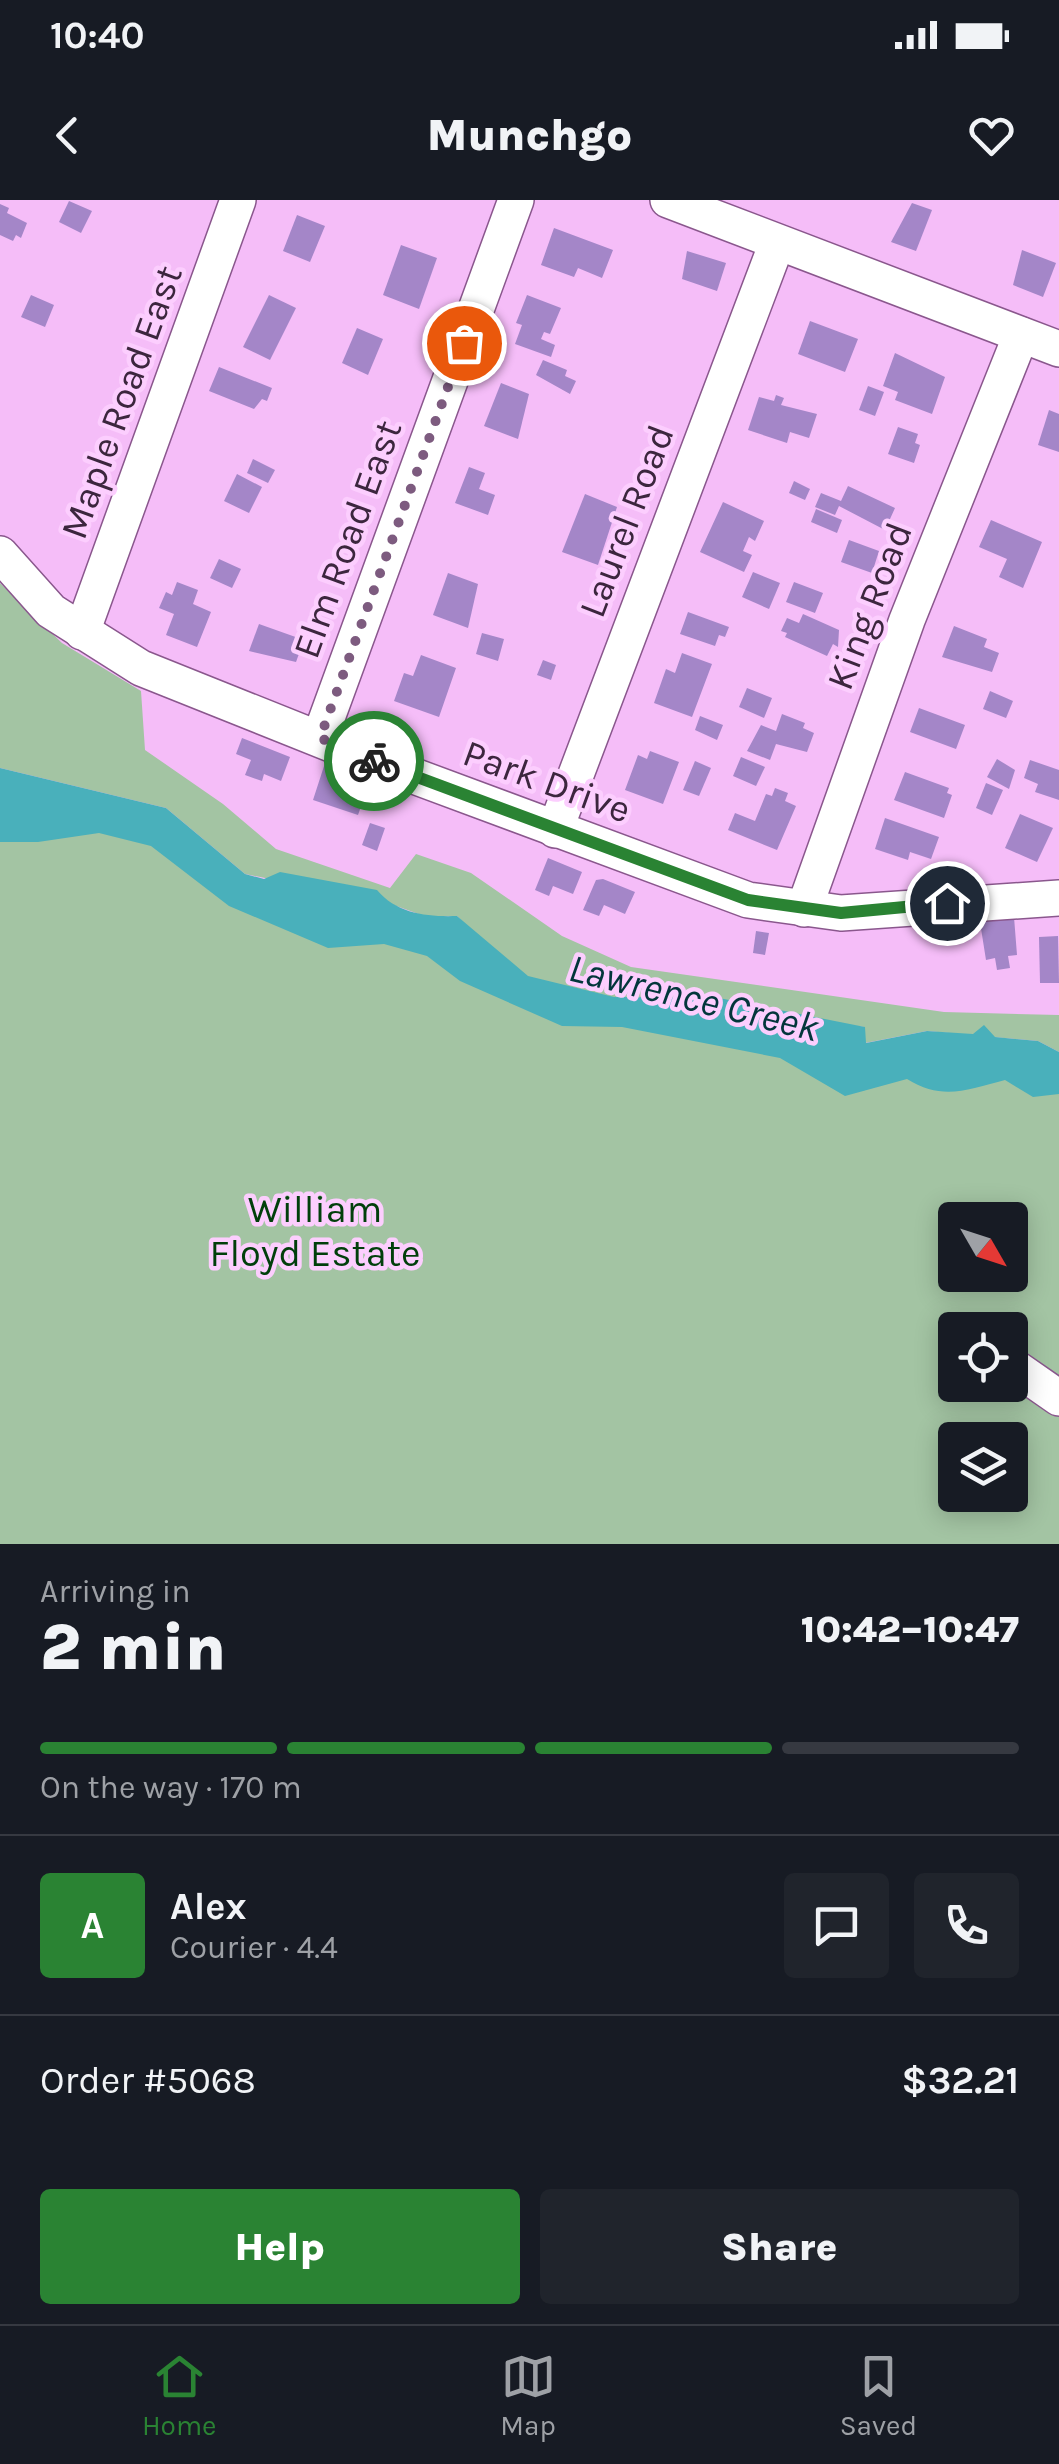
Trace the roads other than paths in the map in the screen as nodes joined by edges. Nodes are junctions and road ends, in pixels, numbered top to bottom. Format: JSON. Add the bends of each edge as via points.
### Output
{"nodes":[{"id":1,"x":238,"y":200,"type":"edge"},
{"id":2,"x":516,"y":200,"type":"edge"},
{"id":3,"x":668,"y":200,"type":"edge"},
{"id":4,"x":777,"y":243,"type":"junction"},
{"id":5,"x":1020,"y":335,"type":"junction"},
{"id":6,"x":1059,"y":349,"type":"edge"},
{"id":7,"x":0,"y":554,"type":"edge"},
{"id":8,"x":82,"y":632,"type":"junction"},
{"id":9,"x":320,"y":738,"type":"junction"},
{"id":10,"x":555,"y":830,"type":"junction"},
{"id":11,"x":1059,"y":898,"type":"edge"},
{"id":12,"x":804,"y":909,"type":"junction"},
{"id":13,"x":1028,"y":1376,"type":"edge"},
{"id":14,"x":1059,"y":1398,"type":"edge"}],
"edges":[{"from":1,"to":8,"type":"street","name":"Maple Road East"},
{"from":2,"to":9,"type":"street","name":"Elm Road East"},
{"from":3,"to":4,"type":"street"},
{"from":4,"to":5,"type":"street"},
{"from":4,"to":10,"type":"street","name":"Laurel Road"},
{"from":5,"to":6,"type":"street"},
{"from":5,"to":12,"type":"street","name":"King Road","via":[[907,620]]},
{"from":7,"to":8,"type":"street","name":"Park Drive","via":[[51,611]]},
{"from":8,"to":9,"type":"street","name":"Park Drive","via":[[141,668]]},
{"from":9,"to":10,"type":"street","name":"Park Drive"},
{"from":10,"to":12,"type":"street","name":"Park Drive","via":[[748,900]]},
{"from":11,"to":12,"type":"street","name":"Park Drive","via":[[841,913]]},
{"from":13,"to":14,"type":"street"}]}
